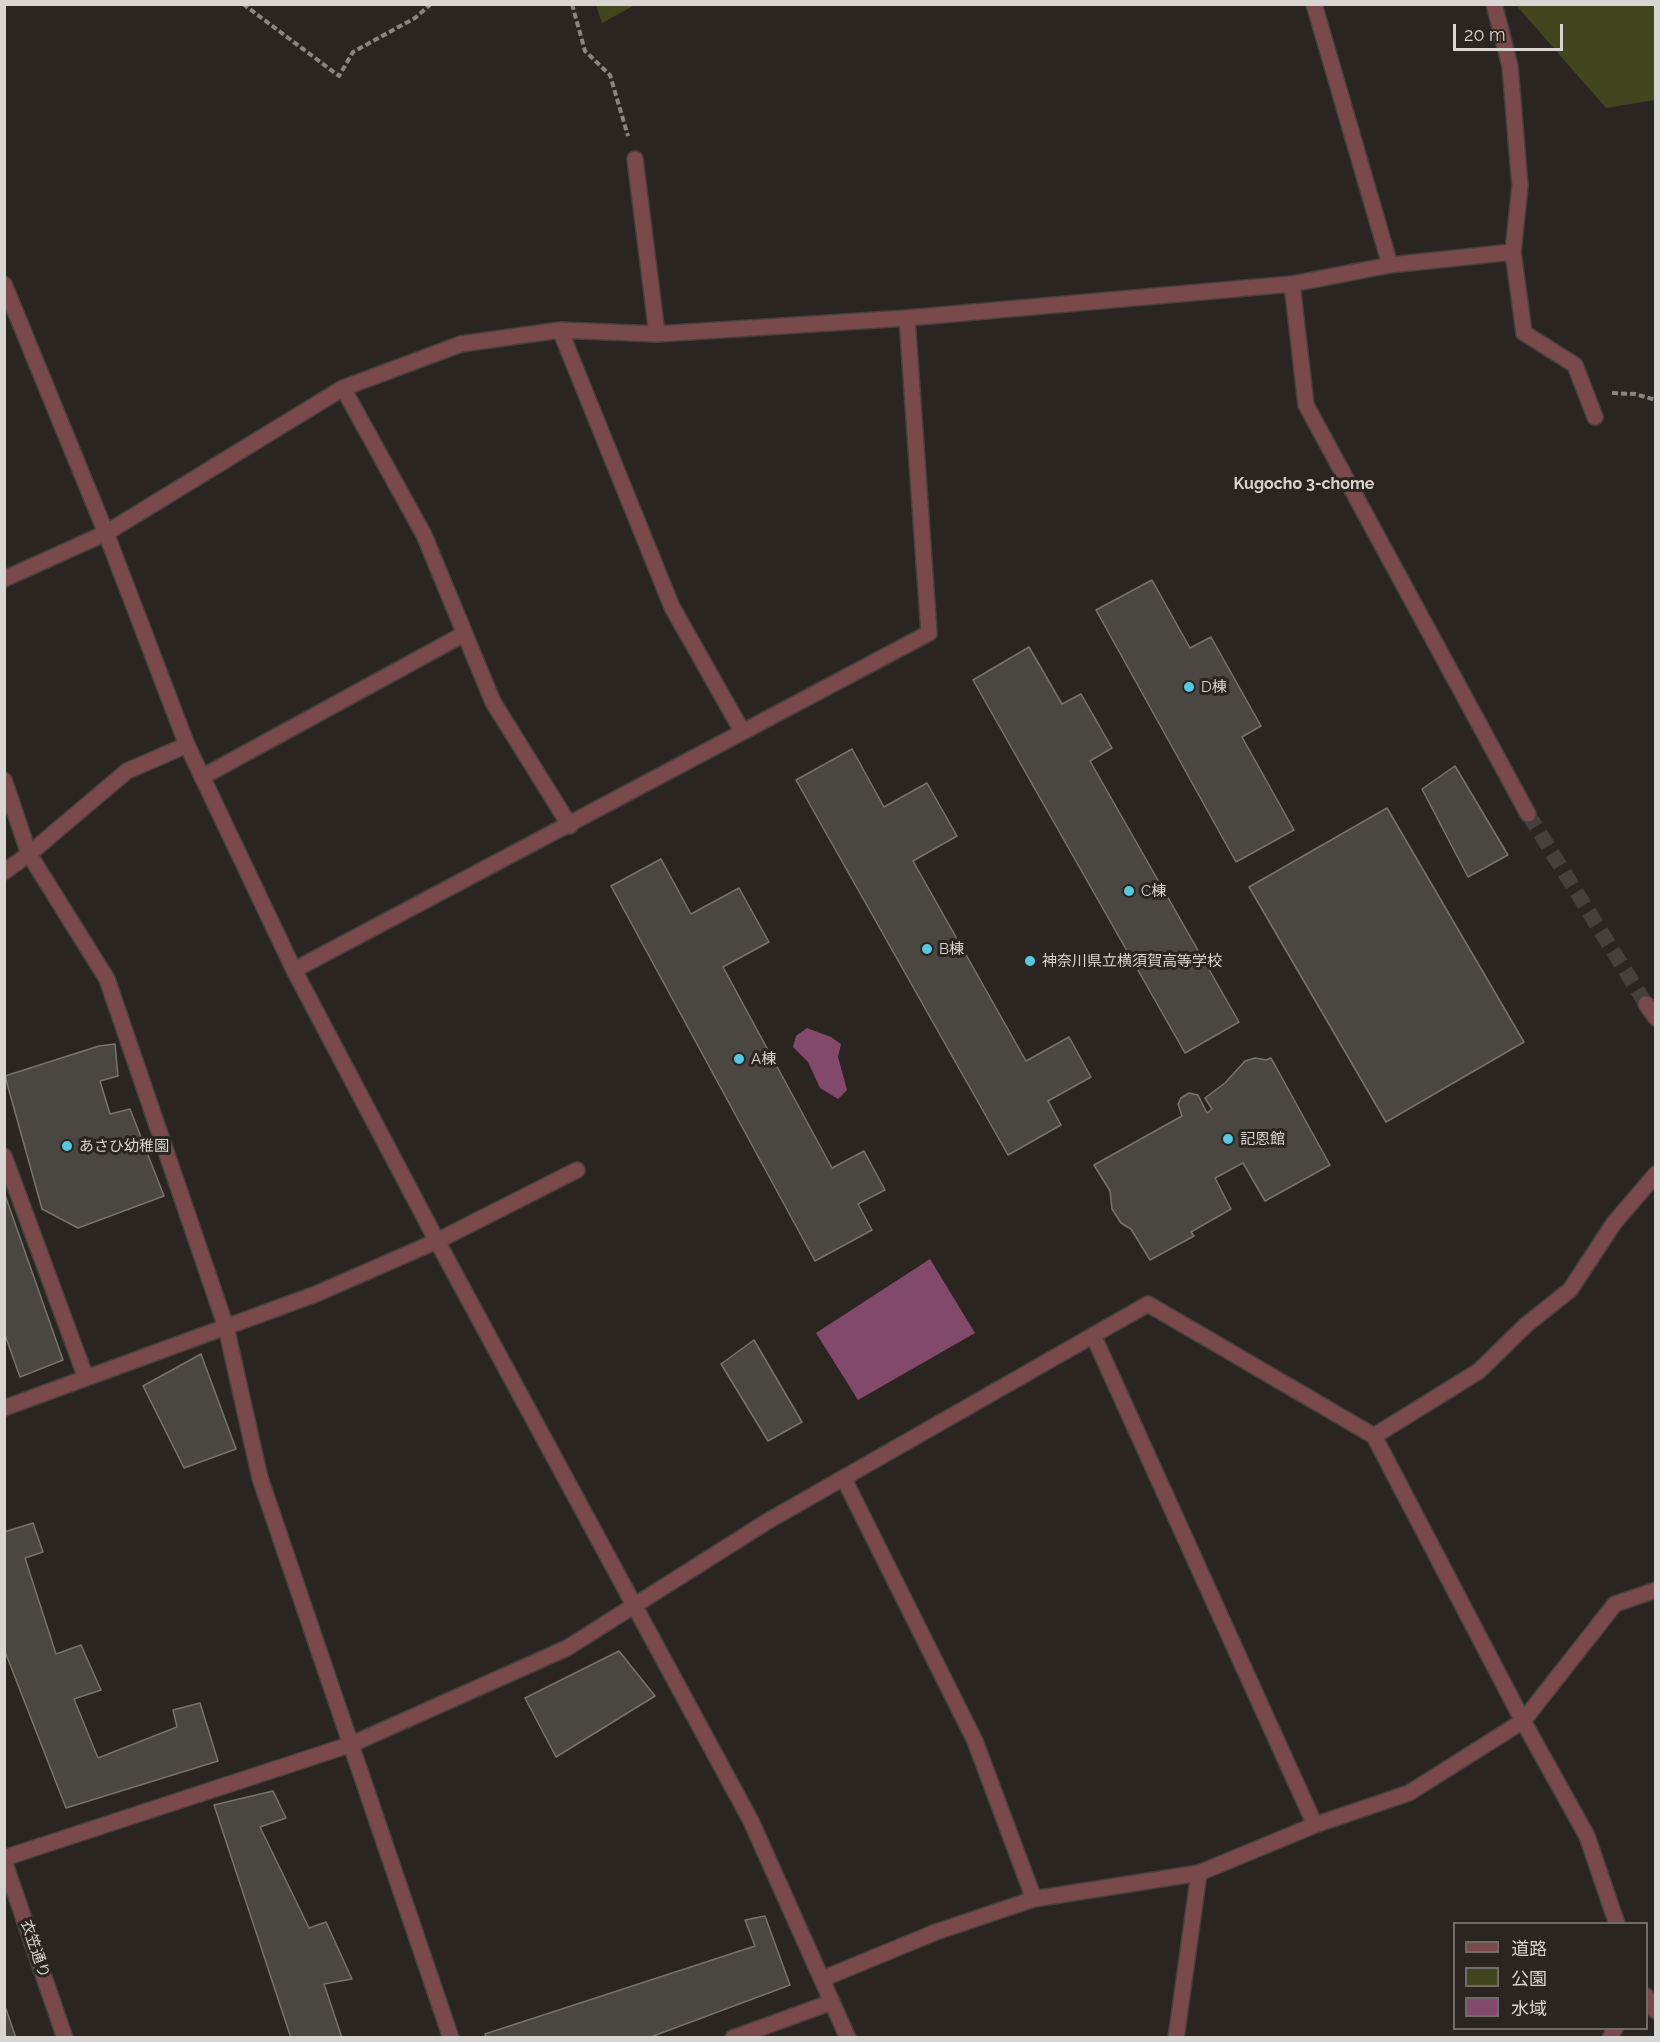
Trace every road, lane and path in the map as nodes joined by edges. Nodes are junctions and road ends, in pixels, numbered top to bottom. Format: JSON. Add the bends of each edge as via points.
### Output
{"nodes":[{"id":1,"x":243,"y":4,"type":"edge"},
{"id":2,"x":431,"y":4,"type":"edge"},
{"id":3,"x":572,"y":4,"type":"edge"},
{"id":4,"x":1314,"y":4,"type":"edge"},
{"id":5,"x":1494,"y":4,"type":"edge"},
{"id":6,"x":635,"y":159,"type":"joint"},
{"id":7,"x":1513,"y":252,"type":"junction"},
{"id":8,"x":1390,"y":265,"type":"junction"},
{"id":9,"x":4,"y":284,"type":"edge"},
{"id":10,"x":1292,"y":284,"type":"junction"},
{"id":11,"x":907,"y":318,"type":"junction"},
{"id":12,"x":560,"y":330,"type":"junction"},
{"id":13,"x":657,"y":334,"type":"junction"},
{"id":14,"x":343,"y":388,"type":"junction"},
{"id":15,"x":1585,"y":392,"type":"junction"},
{"id":16,"x":1656,"y":400,"type":"edge"},
{"id":17,"x":1595,"y":417,"type":"dead end"},
{"id":18,"x":106,"y":533,"type":"junction"},
{"id":19,"x":4,"y":579,"type":"edge"},
{"id":20,"x":464,"y":634,"type":"junction"},
{"id":21,"x":742,"y":731,"type":"junction"},
{"id":22,"x":187,"y":745,"type":"junction"},
{"id":23,"x":202,"y":777,"type":"junction"},
{"id":24,"x":4,"y":780,"type":"edge"},
{"id":25,"x":1528,"y":814,"type":"tunnel mouth"},
{"id":26,"x":570,"y":826,"type":"junction"},
{"id":27,"x":29,"y":854,"type":"junction"},
{"id":28,"x":4,"y":872,"type":"edge"},
{"id":29,"x":294,"y":970,"type":"junction"},
{"id":30,"x":1646,"y":1004,"type":"tunnel mouth"},
{"id":31,"x":1656,"y":1018,"type":"edge"},
{"id":32,"x":4,"y":1156,"type":"edge"},
{"id":33,"x":578,"y":1170,"type":"dead end"},
{"id":34,"x":1656,"y":1174,"type":"edge"},
{"id":35,"x":436,"y":1240,"type":"junction"},
{"id":36,"x":226,"y":1328,"type":"junction"},
{"id":37,"x":1094,"y":1335,"type":"junction"},
{"id":38,"x":86,"y":1378,"type":"junction"},
{"id":39,"x":4,"y":1408,"type":"edge"},
{"id":40,"x":1374,"y":1436,"type":"junction"},
{"id":41,"x":844,"y":1479,"type":"junction"},
{"id":42,"x":1656,"y":1590,"type":"edge"},
{"id":43,"x":632,"y":1605,"type":"junction"},
{"id":44,"x":1523,"y":1722,"type":"junction"},
{"id":45,"x":352,"y":1744,"type":"junction"},
{"id":46,"x":1315,"y":1825,"type":"junction"},
{"id":47,"x":4,"y":1859,"type":"edge"},
{"id":48,"x":1199,"y":1873,"type":"junction"},
{"id":49,"x":1034,"y":1899,"type":"junction"},
{"id":50,"x":1617,"y":1922,"type":"edge"},
{"id":51,"x":822,"y":1979,"type":"junction"},
{"id":52,"x":1648,"y":1998,"type":"edge"},
{"id":53,"x":832,"y":2002,"type":"junction"},
{"id":54,"x":1656,"y":2011,"type":"edge"},
{"id":55,"x":65,"y":2037,"type":"edge"},
{"id":56,"x":451,"y":2037,"type":"edge"},
{"id":57,"x":732,"y":2037,"type":"edge"},
{"id":58,"x":848,"y":2037,"type":"edge"},
{"id":59,"x":1176,"y":2037,"type":"edge"}],
"edges":[{"from":1,"to":2,"type":"path","via":[[339,76],[353,52],[415,18]]},
{"from":3,"to":6,"type":"path","via":[[585,51],[610,75]]},
{"from":4,"to":8,"type":"street"},
{"from":5,"to":7,"type":"street","via":[[1510,66],[1520,186]]},
{"from":6,"to":13,"type":"street"},
{"from":7,"to":8,"type":"street"},
{"from":7,"to":15,"type":"street","via":[[1524,333],[1575,366]]},
{"from":8,"to":10,"type":"street"},
{"from":9,"to":18,"type":"street"},
{"from":10,"to":11,"type":"street"},
{"from":10,"to":25,"type":"street","via":[[1306,405]]},
{"from":11,"to":13,"type":"street"},
{"from":11,"to":21,"type":"street","via":[[929,633]]},
{"from":12,"to":13,"type":"street"},
{"from":12,"to":14,"type":"street","via":[[461,344]]},
{"from":12,"to":21,"type":"street","via":[[672,607]]},
{"from":14,"to":18,"type":"street"},
{"from":14,"to":20,"type":"street","via":[[424,536]]},
{"from":15,"to":16,"type":"path","via":[[1635,394]]},
{"from":15,"to":17,"type":"street"},
{"from":18,"to":19,"type":"street"},
{"from":18,"to":22,"type":"street"},
{"from":20,"to":23,"type":"street"},
{"from":20,"to":26,"type":"street","via":[[493,702]]},
{"from":21,"to":26,"type":"street"},
{"from":22,"to":23,"type":"street"},
{"from":22,"to":27,"type":"street","via":[[127,771]]},
{"from":23,"to":29,"type":"street"},
{"from":24,"to":27,"type":"street"},
{"from":26,"to":29,"type":"street"},
{"from":27,"to":28,"type":"street"},
{"from":27,"to":36,"type":"street","via":[[107,979]]},
{"from":29,"to":35,"type":"street"},
{"from":30,"to":31,"type":"street"},
{"from":32,"to":38,"type":"street"},
{"from":33,"to":35,"type":"street"},
{"from":34,"to":40,"type":"street","via":[[1614,1223],[1570,1290],[1526,1325],[1479,1371]]},
{"from":35,"to":36,"type":"street"},
{"from":35,"to":43,"type":"street"},
{"from":36,"to":38,"type":"street"},
{"from":36,"to":45,"type":"street","via":[[260,1478]]},
{"from":37,"to":40,"type":"street","via":[[1148,1304]]},
{"from":37,"to":41,"type":"street"},
{"from":37,"to":46,"type":"street"},
{"from":38,"to":39,"type":"street"},
{"from":40,"to":44,"type":"street"},
{"from":41,"to":43,"type":"street"},
{"from":41,"to":49,"type":"street","via":[[975,1741]]},
{"from":42,"to":44,"type":"street","via":[[1615,1604]]},
{"from":43,"to":45,"type":"street","via":[[567,1648]]},
{"from":43,"to":51,"type":"street","via":[[751,1821]]},
{"from":44,"to":46,"type":"street","via":[[1409,1792]]},
{"from":44,"to":50,"type":"street","via":[[1587,1836]]},
{"from":45,"to":47,"type":"street"},
{"from":45,"to":56,"type":"street"},
{"from":46,"to":48,"type":"street"},
{"from":47,"to":55,"type":"street","name":"衣笠通り"},
{"from":48,"to":49,"type":"street"},
{"from":48,"to":59,"type":"street"},
{"from":49,"to":51,"type":"street","via":[[936,1932]]},
{"from":51,"to":53,"type":"street"},
{"from":52,"to":54,"type":"street"},
{"from":53,"to":57,"type":"street"},
{"from":53,"to":58,"type":"street"}]}
